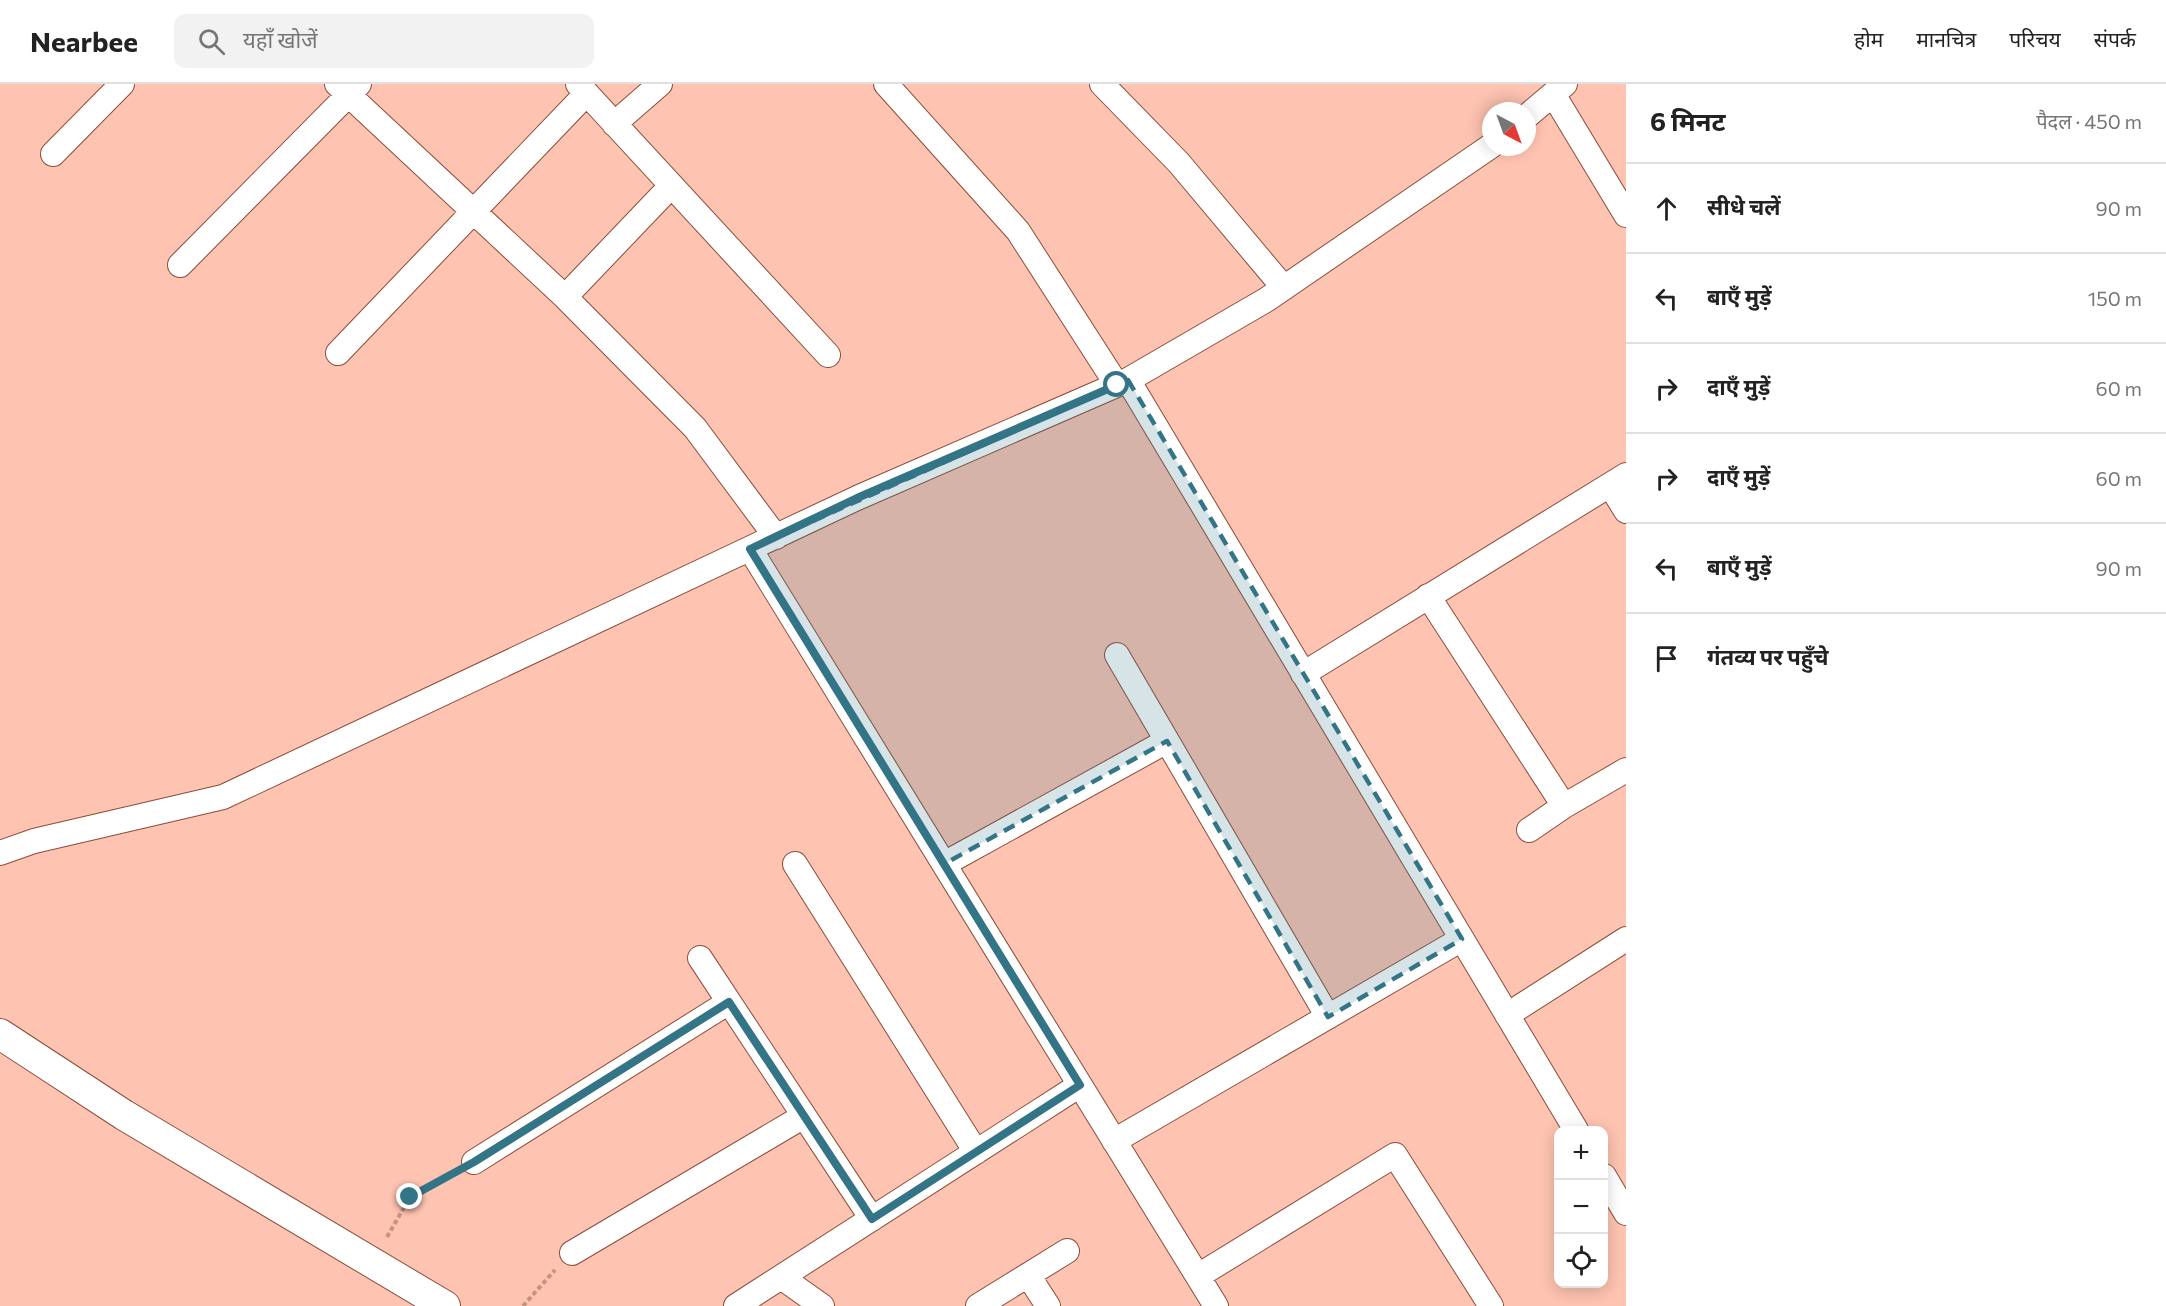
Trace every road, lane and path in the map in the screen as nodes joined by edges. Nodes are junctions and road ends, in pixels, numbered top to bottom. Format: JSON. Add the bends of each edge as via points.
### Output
{"nodes":[{"id":1,"x":122,"y":84,"type":"edge"},
{"id":2,"x":660,"y":84,"type":"edge"},
{"id":3,"x":886,"y":84,"type":"edge"},
{"id":4,"x":1102,"y":84,"type":"edge"},
{"id":5,"x":348,"y":88,"type":"edge"},
{"id":6,"x":582,"y":89,"type":"edge"},
{"id":7,"x":1559,"y":89,"type":"edge"},
{"id":8,"x":1536,"y":108,"type":"edge"},
{"id":9,"x":614,"y":124,"type":"junction"},
{"id":10,"x":1482,"y":152,"type":"edge"},
{"id":11,"x":53,"y":154,"type":"dead end"},
{"id":12,"x":671,"y":186,"type":"junction"},
{"id":13,"x":473,"y":212,"type":"junction"},
{"id":14,"x":1626,"y":215,"type":"edge"},
{"id":15,"x":180,"y":266,"type":"dead end"},
{"id":16,"x":1284,"y":288,"type":"junction"},
{"id":17,"x":565,"y":297,"type":"junction"},
{"id":18,"x":338,"y":352,"type":"dead end"},
{"id":19,"x":828,"y":355,"type":"dead end"},
{"id":20,"x":1122,"y":383,"type":"junction"},
{"id":21,"x":1618,"y":480,"type":"edge"},
{"id":22,"x":1626,"y":511,"type":"edge"},
{"id":23,"x":776,"y":537,"type":"junction"},
{"id":24,"x":750,"y":549,"type":"junction"},
{"id":25,"x":1428,"y":596,"type":"junction"},
{"id":26,"x":1117,"y":655,"type":"dead end"},
{"id":27,"x":1303,"y":674,"type":"junction"},
{"id":28,"x":1167,"y":741,"type":"junction"},
{"id":29,"x":1626,"y":770,"type":"edge"},
{"id":30,"x":1564,"y":806,"type":"junction"},
{"id":31,"x":1529,"y":830,"type":"dead end"},
{"id":32,"x":0,"y":853,"type":"edge"},
{"id":33,"x":795,"y":864,"type":"dead end"},
{"id":34,"x":944,"y":864,"type":"junction"},
{"id":35,"x":1462,"y":939,"type":"junction"},
{"id":36,"x":1626,"y":939,"type":"edge"},
{"id":37,"x":700,"y":958,"type":"dead end"},
{"id":38,"x":729,"y":1002,"type":"junction"},
{"id":39,"x":1507,"y":1016,"type":"junction"},
{"id":40,"x":1328,"y":1017,"type":"junction"},
{"id":41,"x":0,"y":1034,"type":"edge"},
{"id":42,"x":1080,"y":1085,"type":"junction"},
{"id":43,"x":804,"y":1116,"type":"junction"},
{"id":44,"x":1573,"y":1126,"type":"edge"},
{"id":45,"x":1114,"y":1141,"type":"junction"},
{"id":46,"x":976,"y":1152,"type":"junction"},
{"id":47,"x":474,"y":1162,"type":"joint"},
{"id":48,"x":1606,"y":1180,"type":"edge"},
{"id":49,"x":1626,"y":1214,"type":"edge"},
{"id":50,"x":872,"y":1219,"type":"junction"},
{"id":51,"x":1067,"y":1251,"type":"dead end"},
{"id":52,"x":572,"y":1252,"type":"joint"},
{"id":53,"x":372,"y":1263,"type":"junction"},
{"id":54,"x":1028,"y":1275,"type":"junction"},
{"id":55,"x":1198,"y":1276,"type":"junction"},
{"id":56,"x":781,"y":1277,"type":"junction"},
{"id":57,"x":445,"y":1306,"type":"edge"},
{"id":58,"x":523,"y":1306,"type":"edge"},
{"id":59,"x":736,"y":1306,"type":"edge"},
{"id":60,"x":822,"y":1306,"type":"edge"},
{"id":61,"x":978,"y":1306,"type":"edge"},
{"id":62,"x":1048,"y":1306,"type":"edge"},
{"id":63,"x":1216,"y":1306,"type":"edge"},
{"id":64,"x":1491,"y":1306,"type":"edge"}],
"edges":[{"from":1,"to":11,"type":"street"},
{"from":2,"to":9,"type":"street"},
{"from":3,"to":20,"type":"street","via":[[1018,231]]},
{"from":4,"to":16,"type":"street","via":[[1179,163]]},
{"from":5,"to":13,"type":"street"},
{"from":5,"to":15,"type":"street"},
{"from":6,"to":9,"type":"street"},
{"from":6,"to":13,"type":"street"},
{"from":7,"to":8,"type":"street"},
{"from":7,"to":14,"type":"street"},
{"from":9,"to":12,"type":"street"},
{"from":10,"to":16,"type":"street"},
{"from":12,"to":17,"type":"street"},
{"from":12,"to":19,"type":"street"},
{"from":13,"to":17,"type":"street"},
{"from":13,"to":18,"type":"street"},
{"from":16,"to":20,"type":"street"},
{"from":17,"to":23,"type":"street","via":[[695,428]]},
{"from":20,"to":23,"type":"street"},
{"from":20,"to":27,"type":"street"},
{"from":21,"to":22,"type":"street"},
{"from":21,"to":25,"type":"street"},
{"from":23,"to":24,"type":"street"},
{"from":24,"to":32,"type":"street","via":[[223,797],[34,841]]},
{"from":24,"to":34,"type":"street"},
{"from":25,"to":27,"type":"street"},
{"from":25,"to":30,"type":"street"},
{"from":26,"to":28,"type":"street"},
{"from":27,"to":35,"type":"street"},
{"from":28,"to":34,"type":"street"},
{"from":28,"to":40,"type":"street"},
{"from":29,"to":30,"type":"street"},
{"from":30,"to":31,"type":"street"},
{"from":33,"to":46,"type":"street"},
{"from":34,"to":42,"type":"street"},
{"from":35,"to":39,"type":"street"},
{"from":35,"to":40,"type":"street"},
{"from":36,"to":39,"type":"street"},
{"from":37,"to":38,"type":"street"},
{"from":38,"to":43,"type":"street"},
{"from":38,"to":47,"type":"street"},
{"from":39,"to":44,"type":"street"},
{"from":40,"to":45,"type":"street"},
{"from":41,"to":53,"type":"street","via":[[124,1115]]},
{"from":42,"to":45,"type":"street"},
{"from":42,"to":46,"type":"street"},
{"from":43,"to":50,"type":"street"},
{"from":43,"to":52,"type":"street"},
{"from":45,"to":55,"type":"street"},
{"from":46,"to":50,"type":"street"},
{"from":47,"to":53,"type":"path","via":[[410,1197]]},
{"from":48,"to":49,"type":"street"},
{"from":50,"to":56,"type":"street"},
{"from":51,"to":54,"type":"street"},
{"from":52,"to":58,"type":"path"},
{"from":53,"to":57,"type":"street"},
{"from":54,"to":61,"type":"street"},
{"from":54,"to":62,"type":"street"},
{"from":55,"to":63,"type":"street"},
{"from":55,"to":64,"type":"street","via":[[1395,1155]]},
{"from":56,"to":59,"type":"street"},
{"from":56,"to":60,"type":"street"}]}
